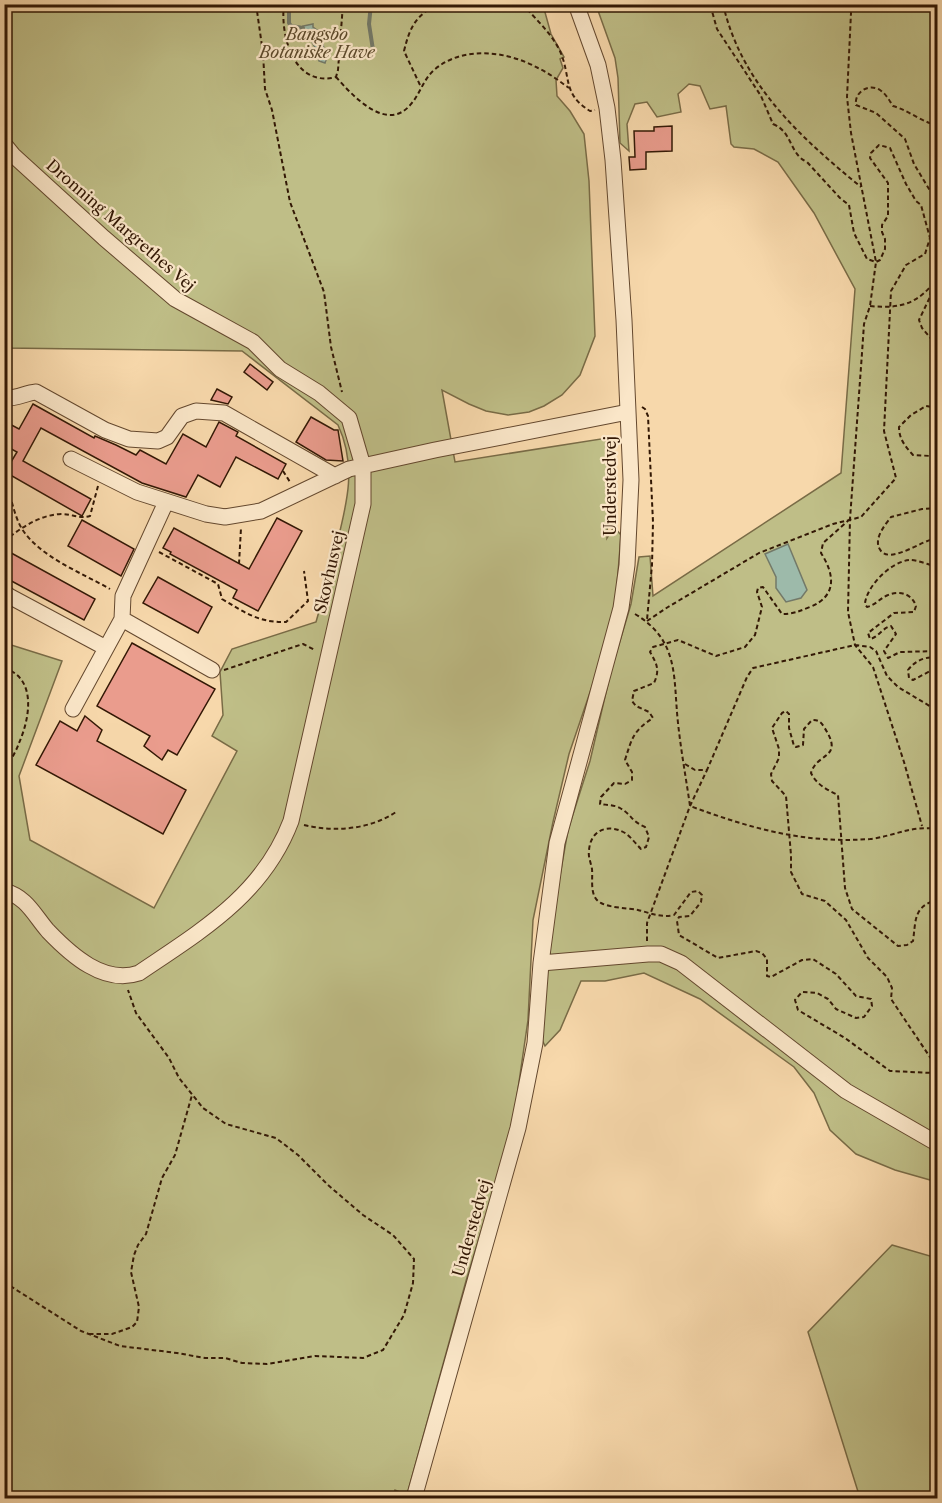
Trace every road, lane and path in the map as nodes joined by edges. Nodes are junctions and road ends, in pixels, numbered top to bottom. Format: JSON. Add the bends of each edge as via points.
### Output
{"nodes":[{"id":1,"x":256,"y":4,"type":"edge"},
{"id":2,"x":284,"y":4,"type":"edge"},
{"id":3,"x":302,"y":4,"type":"edge"},
{"id":4,"x":327,"y":4,"type":"edge"},
{"id":5,"x":343,"y":4,"type":"edge"},
{"id":6,"x":438,"y":4,"type":"edge"},
{"id":7,"x":522,"y":4,"type":"edge"},
{"id":8,"x":576,"y":4,"type":"edge"},
{"id":9,"x":710,"y":4,"type":"edge"},
{"id":10,"x":723,"y":4,"type":"edge"},
{"id":11,"x":849,"y":4,"type":"edge"},
{"id":12,"x":336,"y":78,"type":"junction"},
{"id":13,"x":421,"y":86,"type":"junction"},
{"id":14,"x":569,"y":88,"type":"junction"},
{"id":15,"x":607,"y":108,"type":"junction"},
{"id":16,"x":938,"y":125,"type":"edge"},
{"id":17,"x":4,"y":144,"type":"edge"},
{"id":18,"x":862,"y":187,"type":"junction"},
{"id":19,"x":938,"y":204,"type":"edge"},
{"id":20,"x":938,"y":254,"type":"edge"},
{"id":21,"x":876,"y":262,"type":"junction"},
{"id":22,"x":938,"y":277,"type":"edge"},
{"id":23,"x":932,"y":285,"type":"junction"},
{"id":24,"x":870,"y":306,"type":"junction"},
{"id":25,"x":889,"y":308,"type":"junction"},
{"id":26,"x":938,"y":347,"type":"edge"},
{"id":27,"x":627,"y":396,"type":"junction"},
{"id":28,"x":8,"y":398,"type":"dead end"},
{"id":29,"x":938,"y":408,"type":"edge"},
{"id":30,"x":628,"y":412,"type":"junction"},
{"id":31,"x":350,"y":418,"type":"junction"},
{"id":32,"x":938,"y":453,"type":"edge"},
{"id":33,"x":71,"y":459,"type":"dead end"},
{"id":34,"x":349,"y":470,"type":"junction"},
{"id":35,"x":100,"y":475,"type":"junction"},
{"id":36,"x":4,"y":480,"type":"edge"},
{"id":37,"x":166,"y":502,"type":"junction"},
{"id":38,"x":938,"y":508,"type":"edge"},
{"id":39,"x":242,"y":515,"type":"junction"},
{"id":40,"x":850,"y":519,"type":"junction"},
{"id":41,"x":21,"y":528,"type":"junction"},
{"id":42,"x":938,"y":538,"type":"edge"},
{"id":43,"x":4,"y":541,"type":"edge"},
{"id":44,"x":146,"y":545,"type":"junction"},
{"id":45,"x":239,"y":564,"type":"dead end"},
{"id":46,"x":938,"y":567,"type":"edge"},
{"id":47,"x":304,"y":570,"type":"dead end"},
{"id":48,"x":4,"y":592,"type":"edge"},
{"id":49,"x":123,"y":596,"type":"junction"},
{"id":50,"x":621,"y":608,"type":"junction"},
{"id":51,"x":122,"y":619,"type":"junction"},
{"id":52,"x":647,"y":621,"type":"junction"},
{"id":53,"x":665,"y":642,"type":"junction"},
{"id":54,"x":855,"y":645,"type":"junction"},
{"id":55,"x":106,"y":648,"type":"junction"},
{"id":56,"x":938,"y":651,"type":"edge"},
{"id":57,"x":328,"y":657,"type":"junction"},
{"id":58,"x":938,"y":657,"type":"edge"},
{"id":59,"x":938,"y":667,"type":"edge"},
{"id":60,"x":4,"y":668,"type":"edge"},
{"id":61,"x":216,"y":671,"type":"joint"},
{"id":62,"x":938,"y":682,"type":"edge"},
{"id":63,"x":938,"y":697,"type":"edge"},
{"id":64,"x":73,"y":709,"type":"dead end"},
{"id":65,"x":938,"y":711,"type":"edge"},
{"id":66,"x":685,"y":764,"type":"junction"},
{"id":67,"x":707,"y":770,"type":"junction"},
{"id":68,"x":4,"y":792,"type":"edge"},
{"id":69,"x":690,"y":806,"type":"junction"},
{"id":70,"x":396,"y":812,"type":"dead end"},
{"id":71,"x":291,"y":821,"type":"junction"},
{"id":72,"x":4,"y":825,"type":"edge"},
{"id":73,"x":922,"y":826,"type":"junction"},
{"id":74,"x":938,"y":829,"type":"edge"},
{"id":75,"x":789,"y":835,"type":"junction"},
{"id":76,"x":842,"y":839,"type":"junction"},
{"id":77,"x":5,"y":891,"type":"edge"},
{"id":78,"x":938,"y":902,"type":"edge"},
{"id":79,"x":651,"y":913,"type":"junction"},
{"id":80,"x":648,"y":954,"type":"junction"},
{"id":81,"x":541,"y":963,"type":"junction"},
{"id":82,"x":127,"y":977,"type":"junction"},
{"id":83,"x":938,"y":1069,"type":"edge"},
{"id":84,"x":192,"y":1095,"type":"junction"},
{"id":85,"x":938,"y":1144,"type":"edge"},
{"id":86,"x":4,"y":1282,"type":"edge"},
{"id":87,"x":86,"y":1334,"type":"junction"},
{"id":88,"x":414,"y":1498,"type":"edge"}],
"edges":[{"from":1,"to":31,"type":"path","via":[[265,88],[290,202],[324,292],[330,347]]},
{"from":2,"to":12,"type":"path","via":[[284,32],[293,56],[316,80]]},
{"from":3,"to":4,"type":"path","via":[[314,8]]},
{"from":5,"to":12,"type":"path"},
{"from":6,"to":13,"type":"path","via":[[411,27],[404,51]]},
{"from":7,"to":14,"type":"path","via":[[558,49]]},
{"from":8,"to":15,"type":"street","name":"Understedvej","via":[[598,65]]},
{"from":9,"to":21,"type":"path","via":[[717,29],[761,96],[773,124],[783,128],[800,159],[849,205],[854,233],[867,259]]},
{"from":10,"to":18,"type":"path","via":[[736,47],[755,81],[788,121]]},
{"from":11,"to":18,"type":"path","via":[[847,97]]},
{"from":12,"to":13,"type":"path","via":[[362,104],[384,114],[409,107]]},
{"from":13,"to":14,"type":"path","via":[[434,70],[450,60],[488,52],[538,68]]},
{"from":14,"to":15,"type":"path","via":[[573,97],[590,111]]},
{"from":15,"to":27,"type":"street","name":"Understedvej"},
{"from":16,"to":19,"type":"path","via":[[893,106],[889,98],[873,87],[865,88],[855,100],[856,105],[876,113],[905,139],[914,164]]},
{"from":17,"to":31,"type":"street","name":"Dronning Margrethes Vej","via":[[95,231],[175,299],[253,342],[280,369]]},
{"from":18,"to":21,"type":"path"},
{"from":20,"to":23,"type":"path"},
{"from":21,"to":24,"type":"path"},
{"from":21,"to":25,"type":"path","via":[[885,249],[882,225],[888,216],[888,183],[870,158],[879,145],[890,148],[921,205],[930,238],[925,254],[906,265],[891,291]]},
{"from":22,"to":23,"type":"path"},
{"from":23,"to":25,"type":"path","via":[[911,303]]},
{"from":23,"to":26,"type":"path","via":[[919,320]]},
{"from":24,"to":25,"type":"path"},
{"from":24,"to":40,"type":"path","via":[[864,324]]},
{"from":25,"to":40,"type":"path","via":[[884,431],[896,478],[861,517]]},
{"from":27,"to":30,"type":"street","name":"Understedvej"},
{"from":27,"to":52,"type":"path","via":[[648,416],[653,522]]},
{"from":28,"to":34,"type":"street","via":[[36,392],[115,435],[149,441],[167,437],[182,416],[196,411],[224,413]]},
{"from":29,"to":32,"type":"path","via":[[926,406],[911,415],[899,427],[899,434],[913,455]]},
{"from":30,"to":34,"type":"street"},
{"from":30,"to":50,"type":"street","name":"Understedvej","via":[[630,525]]},
{"from":31,"to":34,"type":"street","name":"Skovhusvej"},
{"from":33,"to":35,"type":"street"},
{"from":34,"to":39,"type":"street","via":[[261,511]]},
{"from":34,"to":57,"type":"street","name":"Skovhusvej","via":[[363,504]]},
{"from":35,"to":37,"type":"street"},
{"from":35,"to":41,"type":"path","via":[[90,516],[56,515]]},
{"from":36,"to":41,"type":"path"},
{"from":37,"to":39,"type":"street","via":[[206,514]]},
{"from":37,"to":44,"type":"street"},
{"from":38,"to":42,"type":"path","via":[[922,508],[891,517],[878,538],[882,553],[888,555]]},
{"from":39,"to":45,"type":"path"},
{"from":40,"to":52,"type":"path","via":[[759,553]]},
{"from":40,"to":53,"type":"path","via":[[823,543],[821,553],[830,567],[830,591],[822,602],[782,614],[763,587],[758,588],[762,607],[755,635],[745,648],[716,656],[678,640]]},
{"from":40,"to":54,"type":"path","via":[[848,612]]},
{"from":41,"to":43,"type":"path"},
{"from":41,"to":49,"type":"path","via":[[41,551]]},
{"from":44,"to":47,"type":"path","via":[[218,584],[222,599],[271,623],[286,622],[308,601]]},
{"from":44,"to":49,"type":"street"},
{"from":46,"to":56,"type":"path","via":[[909,560],[896,565],[874,582],[865,596],[865,604],[874,606],[890,594],[907,594],[914,599],[914,612],[894,614],[868,633],[870,639],[887,627],[895,630],[884,651],[888,658],[900,652]]},
{"from":48,"to":55,"type":"street"},
{"from":49,"to":51,"type":"street"},
{"from":50,"to":52,"type":"path"},
{"from":50,"to":81,"type":"street","name":"Understedvej","via":[[557,843]]},
{"from":51,"to":55,"type":"street"},
{"from":51,"to":61,"type":"street"},
{"from":52,"to":53,"type":"path"},
{"from":53,"to":66,"type":"path","via":[[676,685]]},
{"from":53,"to":79,"type":"path","via":[[650,652],[659,674],[654,683],[634,691],[632,701],[653,718],[633,734],[625,760],[632,780],[614,783],[601,797],[600,804],[618,807],[645,827],[649,837],[646,847],[642,849],[625,833],[602,828],[588,850],[594,896],[601,903]]},
{"from":54,"to":65,"type":"path","via":[[876,651],[886,676]]},
{"from":54,"to":67,"type":"path","via":[[753,668]]},
{"from":54,"to":73,"type":"path","via":[[873,667]]},
{"from":55,"to":64,"type":"street"},
{"from":57,"to":61,"type":"path","via":[[303,644]]},
{"from":57,"to":71,"type":"street","name":"Skovhusvej"},
{"from":58,"to":59,"type":"path","via":[[914,662],[908,670],[909,678],[918,679]]},
{"from":60,"to":68,"type":"path","via":[[18,674],[27,687],[28,708],[21,741],[7,769]]},
{"from":62,"to":63,"type":"path","via":[[931,687]]},
{"from":66,"to":67,"type":"path","via":[[695,770]]},
{"from":66,"to":69,"type":"path"},
{"from":67,"to":69,"type":"path"},
{"from":69,"to":75,"type":"path","via":[[744,826]]},
{"from":69,"to":79,"type":"path"},
{"from":70,"to":71,"type":"path","via":[[366,826],[338,829]]},
{"from":71,"to":82,"type":"street","name":"Skovhusvej","via":[[281,845],[260,876],[213,923]]},
{"from":72,"to":77,"type":"path","via":[[9,855]]},
{"from":73,"to":74,"type":"path"},
{"from":73,"to":76,"type":"path","via":[[872,838]]},
{"from":75,"to":76,"type":"path"},
{"from":75,"to":76,"type":"path","via":[[786,796],[772,781],[771,774],[779,759],[772,728],[786,711],[794,746],[802,745],[804,729],[812,720],[821,723],[831,738],[832,748],[815,764],[812,773],[824,788],[838,795]]},
{"from":75,"to":83,"type":"path","via":[[791,872],[802,894],[825,901],[846,920],[868,958],[887,977],[891,999]]},
{"from":76,"to":78,"type":"path","via":[[844,888],[852,909],[898,946],[913,941],[917,912],[926,903]]},
{"from":77,"to":82,"type":"street","via":[[24,900],[73,956],[111,975]]},
{"from":79,"to":80,"type":"path","via":[[646,932]]},
{"from":79,"to":83,"type":"path","via":[[674,915],[692,892],[698,891],[702,902],[690,916],[679,917],[677,921],[680,935],[718,958],[762,952],[767,959],[767,976],[771,977],[802,960],[813,960],[836,974],[856,996],[871,999],[872,1006],[864,1017],[856,1018],[836,1009],[817,993],[802,992],[795,1000],[798,1010],[890,1071],[933,1073]]},
{"from":80,"to":81,"type":"street"},
{"from":80,"to":85,"type":"street","via":[[661,954],[681,963],[846,1091]]},
{"from":81,"to":88,"type":"street","name":"Understedvej","via":[[535,1043],[518,1128]]},
{"from":82,"to":84,"type":"path","via":[[136,1013]]},
{"from":84,"to":87,"type":"path","via":[[175,1155],[162,1178],[146,1234],[134,1255],[131,1272],[139,1307],[137,1322],[112,1334]]},
{"from":84,"to":87,"type":"path","via":[[226,1124],[276,1138],[363,1215],[393,1235],[414,1259],[404,1315],[383,1350],[363,1358],[315,1356],[267,1364],[120,1347]]},
{"from":86,"to":87,"type":"path"}]}
